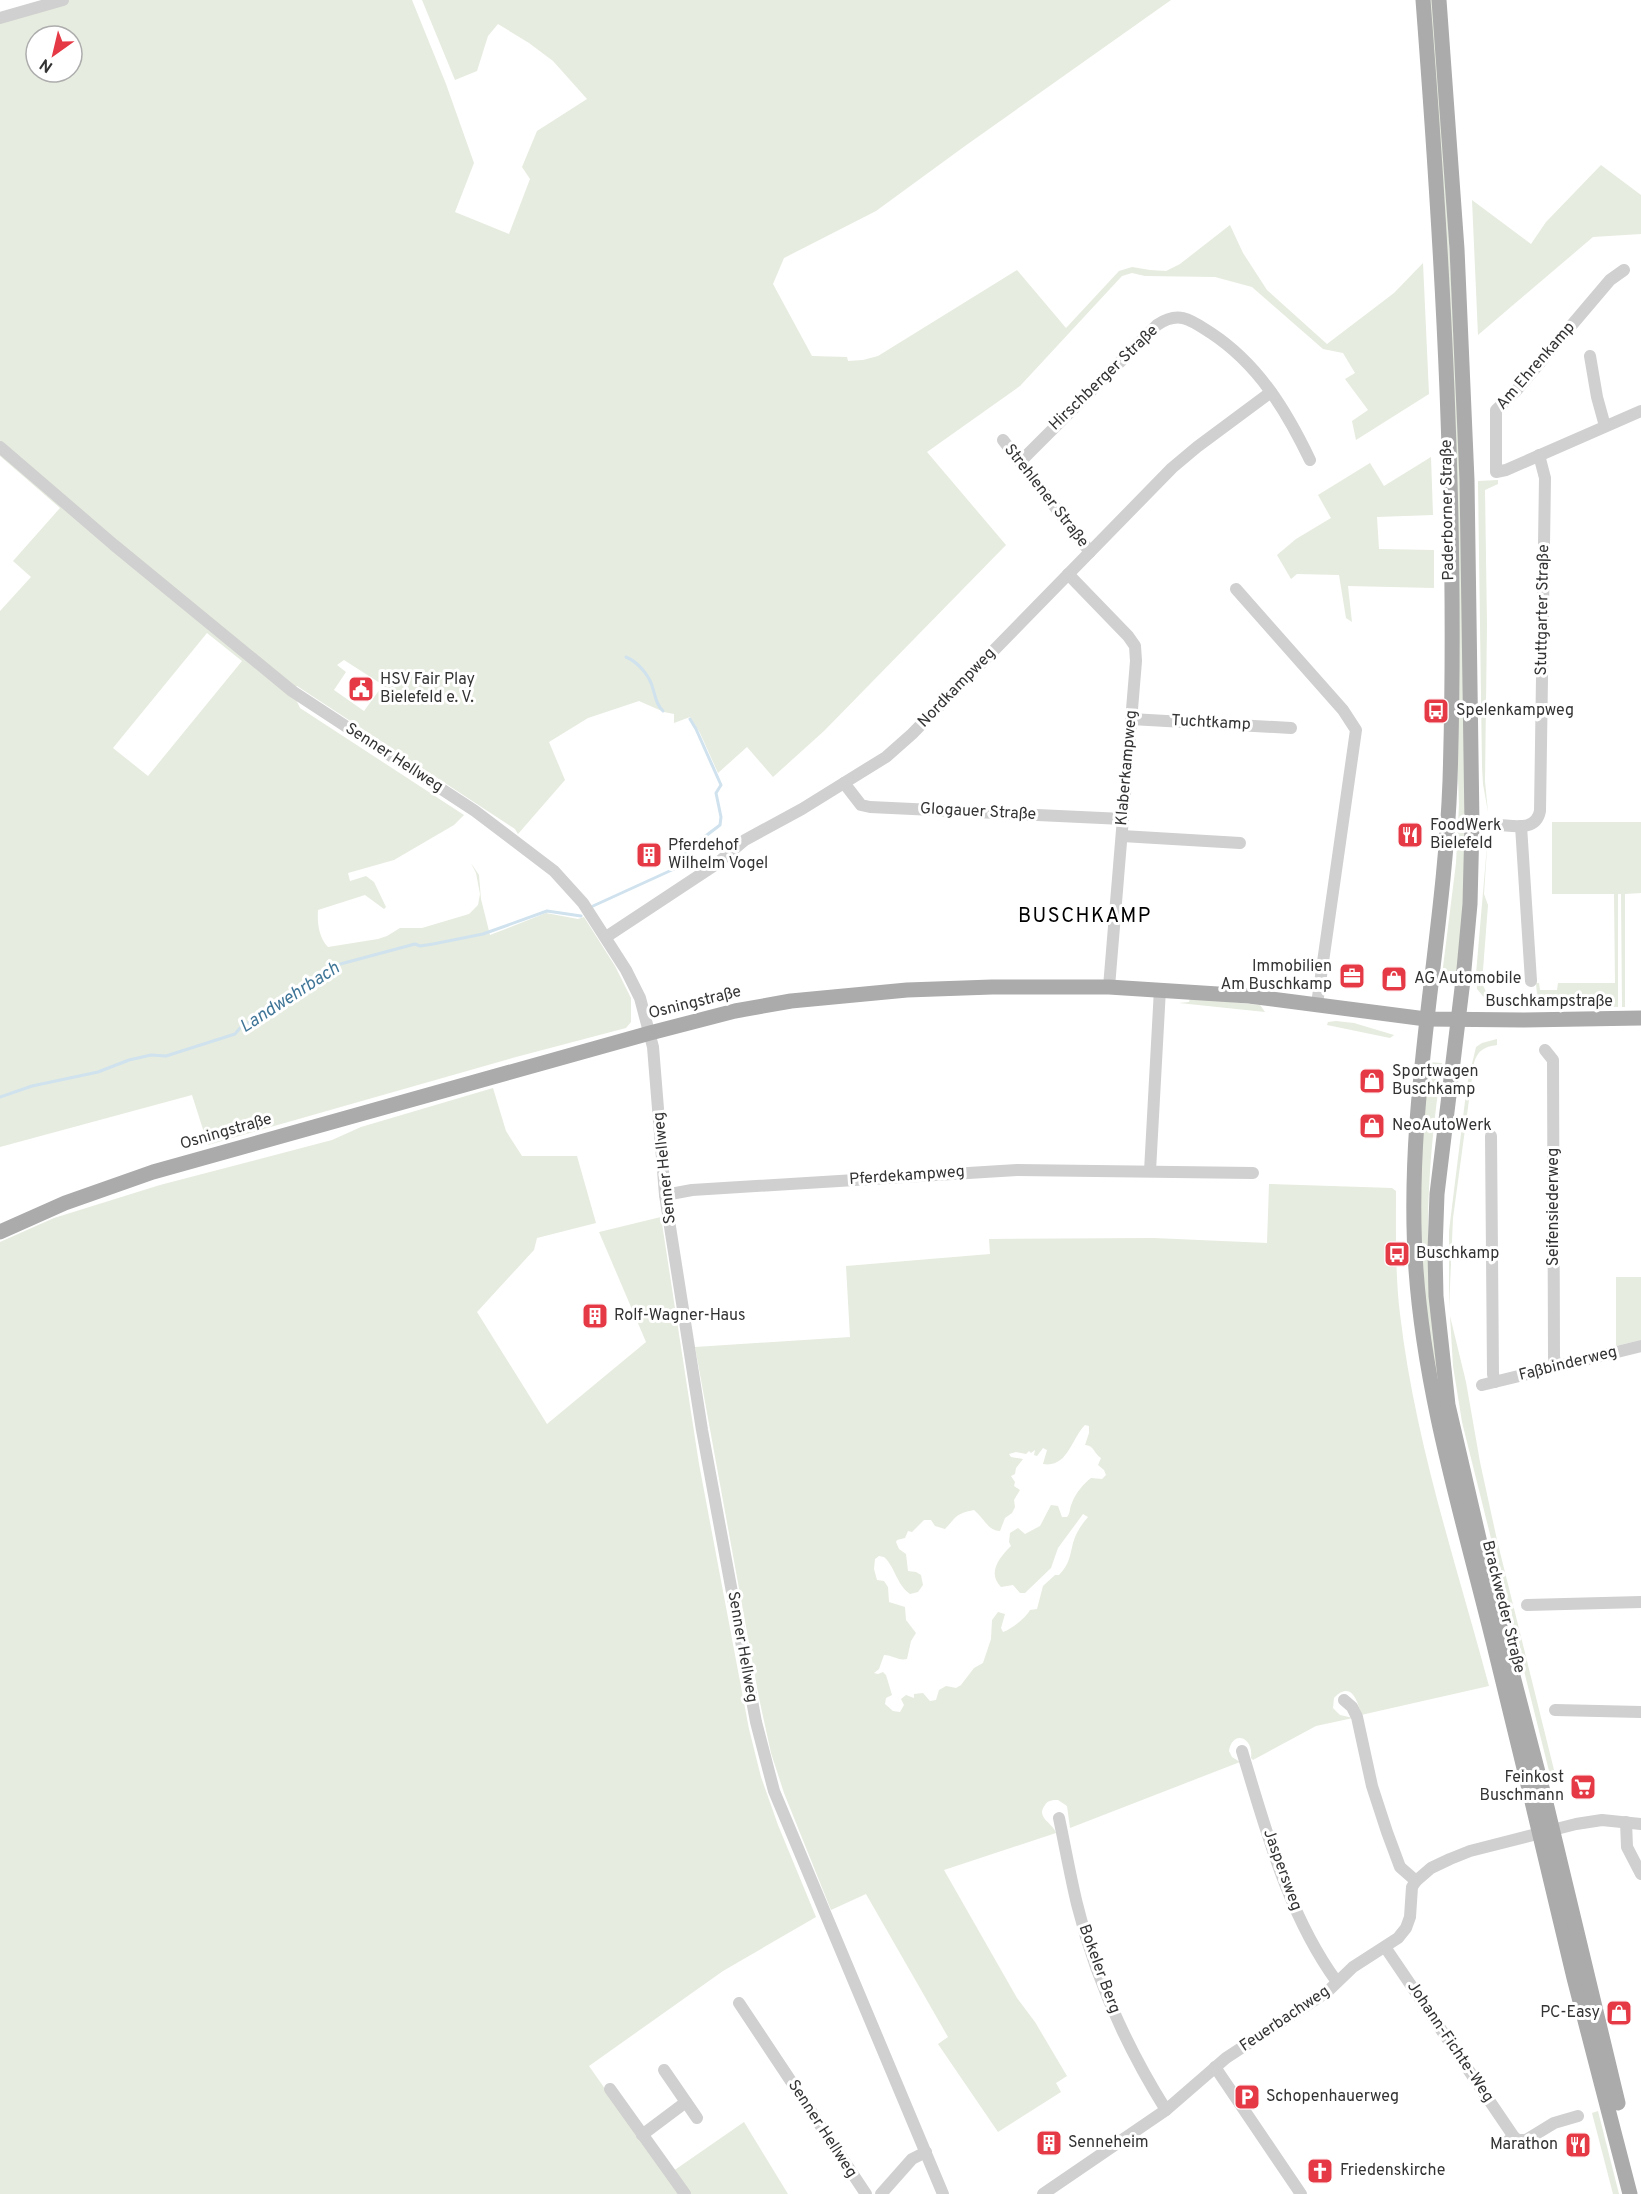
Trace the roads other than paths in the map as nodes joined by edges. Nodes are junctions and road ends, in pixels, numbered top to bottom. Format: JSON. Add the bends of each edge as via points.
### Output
{"nodes":[{"id":1,"x":63,"y":0,"type":"edge"},
{"id":2,"x":1423,"y":0,"type":"edge"},
{"id":3,"x":1439,"y":0,"type":"edge"},
{"id":4,"x":0,"y":18,"type":"edge"},
{"id":5,"x":1624,"y":270,"type":"dead end"},
{"id":6,"x":1590,"y":356,"type":"dead end"},
{"id":7,"x":1272,"y":392,"type":"junction"},
{"id":8,"x":1641,"y":411,"type":"edge"},
{"id":9,"x":1605,"y":426,"type":"junction"},
{"id":10,"x":1003,"y":440,"type":"dead end"},
{"id":11,"x":0,"y":447,"type":"edge"},
{"id":12,"x":1539,"y":455,"type":"junction"},
{"id":13,"x":1310,"y":460,"type":"dead end"},
{"id":14,"x":1020,"y":462,"type":"junction"},
{"id":15,"x":1090,"y":552,"type":"junction"},
{"id":16,"x":1068,"y":574,"type":"junction"},
{"id":17,"x":1236,"y":589,"type":"dead end"},
{"id":18,"x":1131,"y":719,"type":"junction"},
{"id":19,"x":1291,"y":728,"type":"dead end"},
{"id":20,"x":844,"y":783,"type":"junction"},
{"id":21,"x":1123,"y":819,"type":"junction"},
{"id":22,"x":1499,"y":825,"type":"dead end"},
{"id":23,"x":1521,"y":826,"type":"junction"},
{"id":24,"x":1122,"y":836,"type":"junction"},
{"id":25,"x":1240,"y":843,"type":"dead end"},
{"id":26,"x":606,"y":937,"type":"junction"},
{"id":27,"x":1531,"y":981,"type":"dead end"},
{"id":28,"x":1110,"y":987,"type":"junction"},
{"id":29,"x":1160,"y":989,"type":"junction"},
{"id":30,"x":1317,"y":1004,"type":"junction"},
{"id":31,"x":1641,"y":1018,"type":"edge"},
{"id":32,"x":1426,"y":1019,"type":"junction"},
{"id":33,"x":1458,"y":1020,"type":"junction"},
{"id":34,"x":650,"y":1033,"type":"junction"},
{"id":35,"x":1545,"y":1050,"type":"dead end"},
{"id":36,"x":1491,"y":1136,"type":"dead end"},
{"id":37,"x":1150,"y":1171,"type":"junction"},
{"id":38,"x":1253,"y":1173,"type":"dead end"},
{"id":39,"x":665,"y":1195,"type":"junction"},
{"id":40,"x":0,"y":1232,"type":"edge"},
{"id":41,"x":1641,"y":1346,"type":"edge"},
{"id":42,"x":1556,"y":1367,"type":"junction"},
{"id":43,"x":1495,"y":1382,"type":"junction"},
{"id":44,"x":1482,"y":1385,"type":"dead end"},
{"id":45,"x":1641,"y":1602,"type":"edge"},
{"id":46,"x":1527,"y":1605,"type":"dead end"},
{"id":47,"x":1344,"y":1700,"type":"dead end"},
{"id":48,"x":1555,"y":1710,"type":"dead end"},
{"id":49,"x":1641,"y":1712,"type":"edge"},
{"id":50,"x":1242,"y":1751,"type":"dead end"},
{"id":51,"x":1059,"y":1818,"type":"dead end"},
{"id":52,"x":1626,"y":1822,"type":"junction"},
{"id":53,"x":1641,"y":1824,"type":"edge"},
{"id":54,"x":1546,"y":1832,"type":"junction"},
{"id":55,"x":1641,"y":1874,"type":"edge"},
{"id":56,"x":1416,"y":1881,"type":"junction"},
{"id":57,"x":1385,"y":1947,"type":"junction"},
{"id":58,"x":1337,"y":1982,"type":"junction"},
{"id":59,"x":739,"y":2003,"type":"dead end"},
{"id":60,"x":1215,"y":2067,"type":"junction"},
{"id":61,"x":664,"y":2070,"type":"dead end"},
{"id":62,"x":610,"y":2089,"type":"dead end"},
{"id":63,"x":686,"y":2102,"type":"junction"},
{"id":64,"x":1166,"y":2110,"type":"junction"},
{"id":65,"x":1578,"y":2116,"type":"dead end"},
{"id":66,"x":697,"y":2118,"type":"dead end"},
{"id":67,"x":642,"y":2135,"type":"junction"},
{"id":68,"x":926,"y":2152,"type":"junction"},
{"id":69,"x":1049,"y":2192,"type":"edge"},
{"id":70,"x":685,"y":2194,"type":"edge"},
{"id":71,"x":866,"y":2194,"type":"edge"},
{"id":72,"x":881,"y":2194,"type":"edge"},
{"id":73,"x":943,"y":2194,"type":"edge"},
{"id":74,"x":1301,"y":2194,"type":"edge"},
{"id":75,"x":1630,"y":2194,"type":"edge"},
{"id":76,"x":1641,"y":2194,"type":"edge"}],
"edges":[{"from":1,"to":4,"type":"street"},
{"from":2,"to":32,"type":"main road","name":"Paderborner Straße","via":[[1447,395],[1452,628],[1447,835]]},
{"from":3,"to":33,"type":"main road","name":"Paderborner Straße","via":[[1457,249],[1467,480],[1472,824],[1470,904]]},
{"from":5,"to":12,"type":"street","name":"Am Ehrenkamp","via":[[1610,280],[1496,410],[1496,472]]},
{"from":6,"to":9,"type":"street","name":"Am Ehrenkamp"},
{"from":7,"to":13,"type":"street","name":"Hirschberger Straße"},
{"from":7,"to":14,"type":"street","name":"Hirschberger Straße","via":[[1254,369],[1219,338],[1194,322],[1168,318],[1109,371]]},
{"from":7,"to":15,"type":"street","name":"Nordkampweg","via":[[1172,468]]},
{"from":8,"to":9,"type":"street","name":"Am Ehrenkamp"},
{"from":9,"to":12,"type":"street","name":"Am Ehrenkamp"},
{"from":10,"to":14,"type":"street","name":"Strehlener Straße"},
{"from":11,"to":26,"type":"street","name":"Senner Hellweg","via":[[292,691],[475,811],[544,863],[573,890]]},
{"from":12,"to":23,"type":"street","name":"Stuttgarter Straße","via":[[1545,478],[1540,811],[1533,824]]},
{"from":14,"to":15,"type":"street","name":"Strehlener Straße"},
{"from":15,"to":16,"type":"street","name":"Nordkampweg"},
{"from":16,"to":18,"type":"street","name":"Klaberkampweg","via":[[1135,646]]},
{"from":16,"to":20,"type":"street","name":"Nordkampweg","via":[[897,748]]},
{"from":17,"to":30,"type":"street","via":[[1343,710],[1356,730]]},
{"from":18,"to":19,"type":"street","name":"Tuchtkamp"},
{"from":18,"to":21,"type":"street","name":"Klaberkampweg"},
{"from":20,"to":21,"type":"street","name":"Glogauer Straße","via":[[861,805],[870,807]]},
{"from":20,"to":26,"type":"street","name":"Nordkampweg","via":[[745,840],[708,870]]},
{"from":21,"to":24,"type":"street","name":"Klaberkampweg"},
{"from":22,"to":23,"type":"street"},
{"from":23,"to":27,"type":"street"},
{"from":24,"to":25,"type":"street"},
{"from":24,"to":28,"type":"street","name":"Klaberkampweg"},
{"from":26,"to":34,"type":"street","name":"Senner Hellweg","via":[[636,988]]},
{"from":28,"to":29,"type":"main road","name":"Osningstraße"},
{"from":28,"to":34,"type":"main road","name":"Osningstraße","via":[[865,992],[767,1005]]},
{"from":29,"to":30,"type":"main road","name":"Osningstraße"},
{"from":29,"to":37,"type":"street"},
{"from":30,"to":32,"type":"main road","name":"Osningstraße"},
{"from":31,"to":33,"type":"main road","name":"Buschkampstraße"},
{"from":32,"to":33,"type":"main road","name":"Buschkampstraße"},
{"from":32,"to":54,"type":"main road","name":"Brackweder Straße","via":[[1414,1172],[1418,1302],[1436,1407]]},
{"from":33,"to":54,"type":"main road","name":"Brackweder Straße","via":[[1436,1223],[1436,1296],[1444,1380]]},
{"from":34,"to":39,"type":"street","name":"Senner Hellweg"},
{"from":34,"to":40,"type":"main road","name":"Osningstraße","via":[[153,1172],[75,1199]]},
{"from":35,"to":42,"type":"street","name":"Seifensiederweg","via":[[1553,1060]]},
{"from":36,"to":43,"type":"street","name":"Faßbinderweg"},
{"from":37,"to":38,"type":"street","name":"Pferdekampweg"},
{"from":37,"to":39,"type":"street","name":"Pferdekampweg","via":[[985,1171]]},
{"from":39,"to":68,"type":"street","name":"Senner Hellweg","via":[[706,1454],[756,1722],[774,1791]]},
{"from":41,"to":42,"type":"street","name":"Faßbinderweg"},
{"from":42,"to":43,"type":"street","name":"Faßbinderweg"},
{"from":43,"to":44,"type":"street","name":"Faßbinderweg"},
{"from":45,"to":46,"type":"street"},
{"from":47,"to":56,"type":"street","via":[[1357,1717],[1372,1786],[1400,1867]]},
{"from":48,"to":49,"type":"street"},
{"from":50,"to":58,"type":"street","name":"Jaspersweg","via":[[1293,1903],[1314,1947]]},
{"from":51,"to":64,"type":"street","name":"Bokeler Berg","via":[[1077,1904],[1098,1972],[1133,2054]]},
{"from":52,"to":53,"type":"street"},
{"from":52,"to":54,"type":"street","via":[[1597,1821]]},
{"from":52,"to":55,"type":"street","via":[[1627,1847]]},
{"from":54,"to":56,"type":"street","via":[[1449,1858]]},
{"from":54,"to":75,"type":"main road","name":"Brackweder Straße"},
{"from":54,"to":76,"type":"main road","name":"Brackweder Straße"},
{"from":56,"to":57,"type":"street","name":"Feuerbachweg","via":[[1409,1923]]},
{"from":57,"to":58,"type":"street","name":"Feuerbachweg"},
{"from":57,"to":65,"type":"street","name":"Johann-Fichte-Weg","via":[[1510,2140],[1526,2140],[1554,2123]]},
{"from":58,"to":60,"type":"street","name":"Feuerbachweg"},
{"from":59,"to":71,"type":"street","name":"Senner Hellweg"},
{"from":60,"to":64,"type":"street","name":"Feuerbachweg"},
{"from":60,"to":74,"type":"street"},
{"from":61,"to":63,"type":"street"},
{"from":62,"to":67,"type":"street"},
{"from":63,"to":66,"type":"street"},
{"from":63,"to":67,"type":"street"},
{"from":64,"to":69,"type":"street","name":"Feuerbachweg"},
{"from":67,"to":70,"type":"street"},
{"from":68,"to":72,"type":"street","via":[[912,2159]]},
{"from":68,"to":73,"type":"street","name":"Senner Hellweg"}]}
